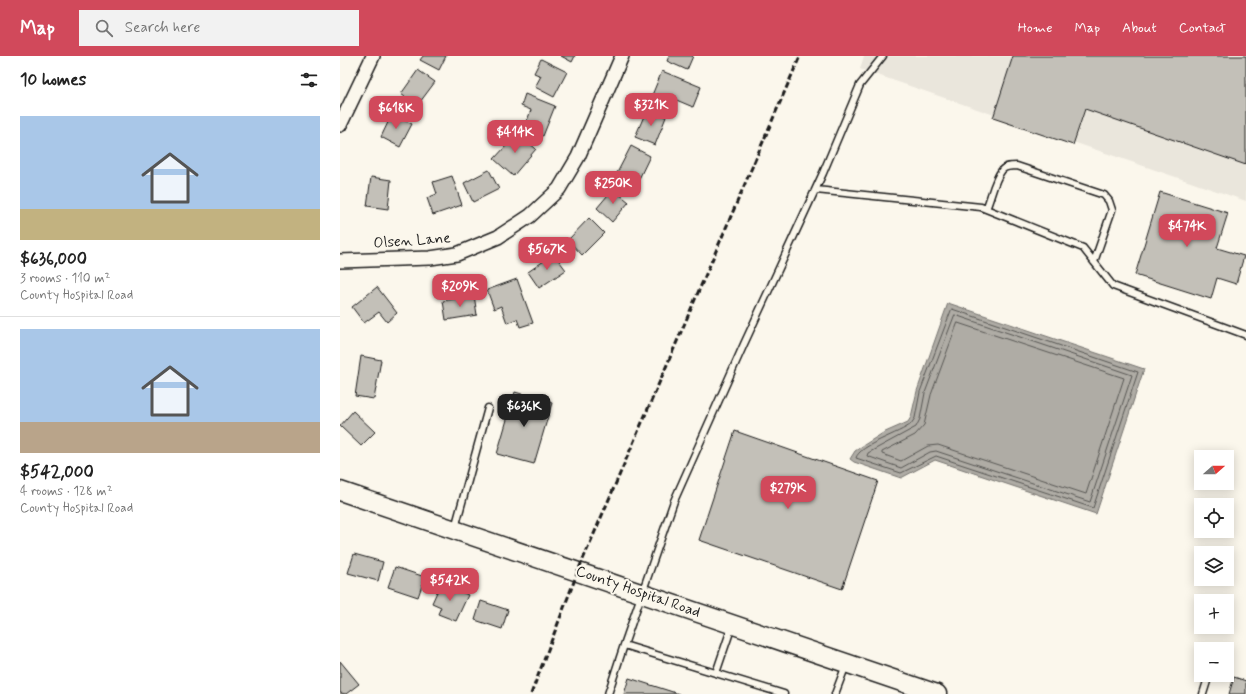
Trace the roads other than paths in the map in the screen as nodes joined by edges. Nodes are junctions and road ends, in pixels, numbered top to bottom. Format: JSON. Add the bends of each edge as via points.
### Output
{"nodes":[{"id":1,"x":373,"y":56,"type":"edge"},
{"id":2,"x":622,"y":56,"type":"edge"},
{"id":3,"x":883,"y":56,"type":"edge"},
{"id":4,"x":340,"y":125,"type":"edge"},
{"id":5,"x":816,"y":190,"type":"junction"},
{"id":6,"x":986,"y":209,"type":"junction"},
{"id":7,"x":340,"y":261,"type":"edge"},
{"id":8,"x":1094,"y":262,"type":"junction"},
{"id":9,"x":1246,"y":335,"type":"edge"},
{"id":10,"x":488,"y":408,"type":"dead end"},
{"id":11,"x":340,"y":491,"type":"edge"},
{"id":12,"x":455,"y":529,"type":"junction"},
{"id":13,"x":641,"y":593,"type":"junction"},
{"id":14,"x":733,"y":624,"type":"junction"},
{"id":15,"x":624,"y":645,"type":"junction"},
{"id":16,"x":847,"y":663,"type":"junction"},
{"id":17,"x":716,"y":673,"type":"junction"},
{"id":18,"x":1207,"y":682,"type":"edge"},
{"id":19,"x":608,"y":694,"type":"edge"},
{"id":20,"x":784,"y":694,"type":"edge"},
{"id":21,"x":835,"y":694,"type":"edge"},
{"id":22,"x":937,"y":694,"type":"edge"},
{"id":23,"x":1203,"y":694,"type":"edge"}],
"edges":[{"from":1,"to":4,"type":"street"},
{"from":2,"to":7,"type":"street","name":"Olsen Lane","via":[[578,157],[559,189],[530,216],[498,237],[457,254],[430,258]]},
{"from":3,"to":5,"type":"lane","via":[[860,85]]},
{"from":5,"to":6,"type":"lane"},
{"from":5,"to":13,"type":"lane","via":[[678,494]]},
{"from":6,"to":8,"type":"lane","via":[[1083,248]]},
{"from":6,"to":8,"type":"lane","via":[[1002,170],[1009,166],[1017,166],[1104,195],[1110,201],[1112,210]]},
{"from":8,"to":9,"type":"lane","via":[[1113,286]]},
{"from":10,"to":12,"type":"lane"},
{"from":11,"to":12,"type":"main road","name":"County Hospital Road"},
{"from":12,"to":13,"type":"main road","name":"County Hospital Road"},
{"from":13,"to":14,"type":"main road","name":"County Hospital Road"},
{"from":13,"to":15,"type":"lane"},
{"from":14,"to":16,"type":"main road","name":"County Hospital Road"},
{"from":14,"to":17,"type":"lane"},
{"from":15,"to":17,"type":"lane"},
{"from":15,"to":19,"type":"lane"},
{"from":16,"to":21,"type":"lane"},
{"from":16,"to":22,"type":"main road","name":"County Hospital Road"},
{"from":17,"to":20,"type":"lane"},
{"from":18,"to":23,"type":"lane"}]}
